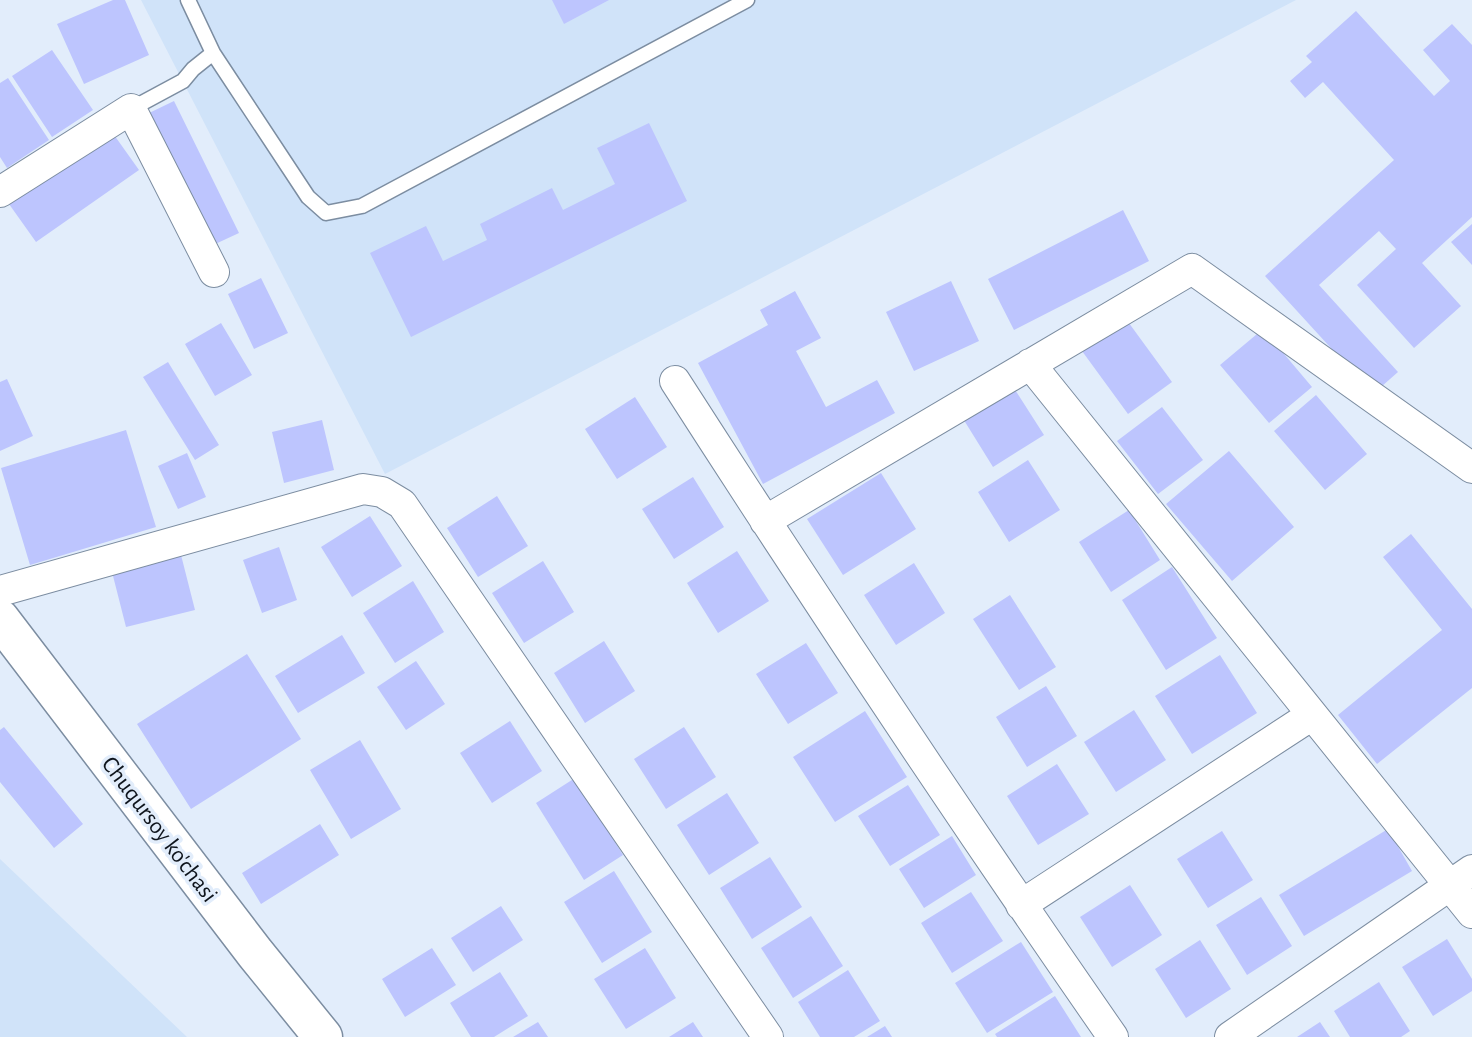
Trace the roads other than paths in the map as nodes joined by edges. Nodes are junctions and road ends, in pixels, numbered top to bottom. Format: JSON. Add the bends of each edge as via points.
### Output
{"nodes":[{"id":1,"x":188,"y":0,"type":"edge"},
{"id":2,"x":747,"y":0,"type":"edge"},
{"id":3,"x":213,"y":53,"type":"junction"},
{"id":4,"x":131,"y":109,"type":"junction"},
{"id":5,"x":0,"y":192,"type":"edge"},
{"id":6,"x":214,"y":272,"type":"dead end"},
{"id":7,"x":1030,"y":364,"type":"junction"},
{"id":8,"x":675,"y":381,"type":"dead end"},
{"id":9,"x":1472,"y":468,"type":"edge"},
{"id":10,"x":765,"y":521,"type":"junction"},
{"id":11,"x":0,"y":591,"type":"edge"},
{"id":12,"x":0,"y":619,"type":"edge"},
{"id":13,"x":1312,"y":715,"type":"junction"},
{"id":14,"x":1461,"y":878,"type":"edge"},
{"id":15,"x":1021,"y":905,"type":"junction"},
{"id":16,"x":1472,"y":913,"type":"edge"},
{"id":17,"x":323,"y":1037,"type":"edge"},
{"id":18,"x":768,"y":1037,"type":"edge"},
{"id":19,"x":1113,"y":1037,"type":"edge"},
{"id":20,"x":1230,"y":1037,"type":"edge"}],
"edges":[{"from":1,"to":3,"type":"lane"},
{"from":2,"to":3,"type":"lane","via":[[362,206],[327,213],[308,197]]},
{"from":3,"to":4,"type":"lane","via":[[183,81]]},
{"from":4,"to":5,"type":"street"},
{"from":4,"to":6,"type":"street"},
{"from":7,"to":9,"type":"street","via":[[1192,269]]},
{"from":7,"to":10,"type":"street"},
{"from":7,"to":13,"type":"street"},
{"from":8,"to":10,"type":"street"},
{"from":10,"to":15,"type":"street"},
{"from":11,"to":18,"type":"street","via":[[363,489],[382,492],[402,504]]},
{"from":12,"to":17,"type":"street","name":"Chuqursoy ko'chasi"},
{"from":13,"to":14,"type":"street"},
{"from":13,"to":15,"type":"street"},
{"from":14,"to":16,"type":"street"},
{"from":14,"to":20,"type":"street"},
{"from":15,"to":19,"type":"street"}]}
